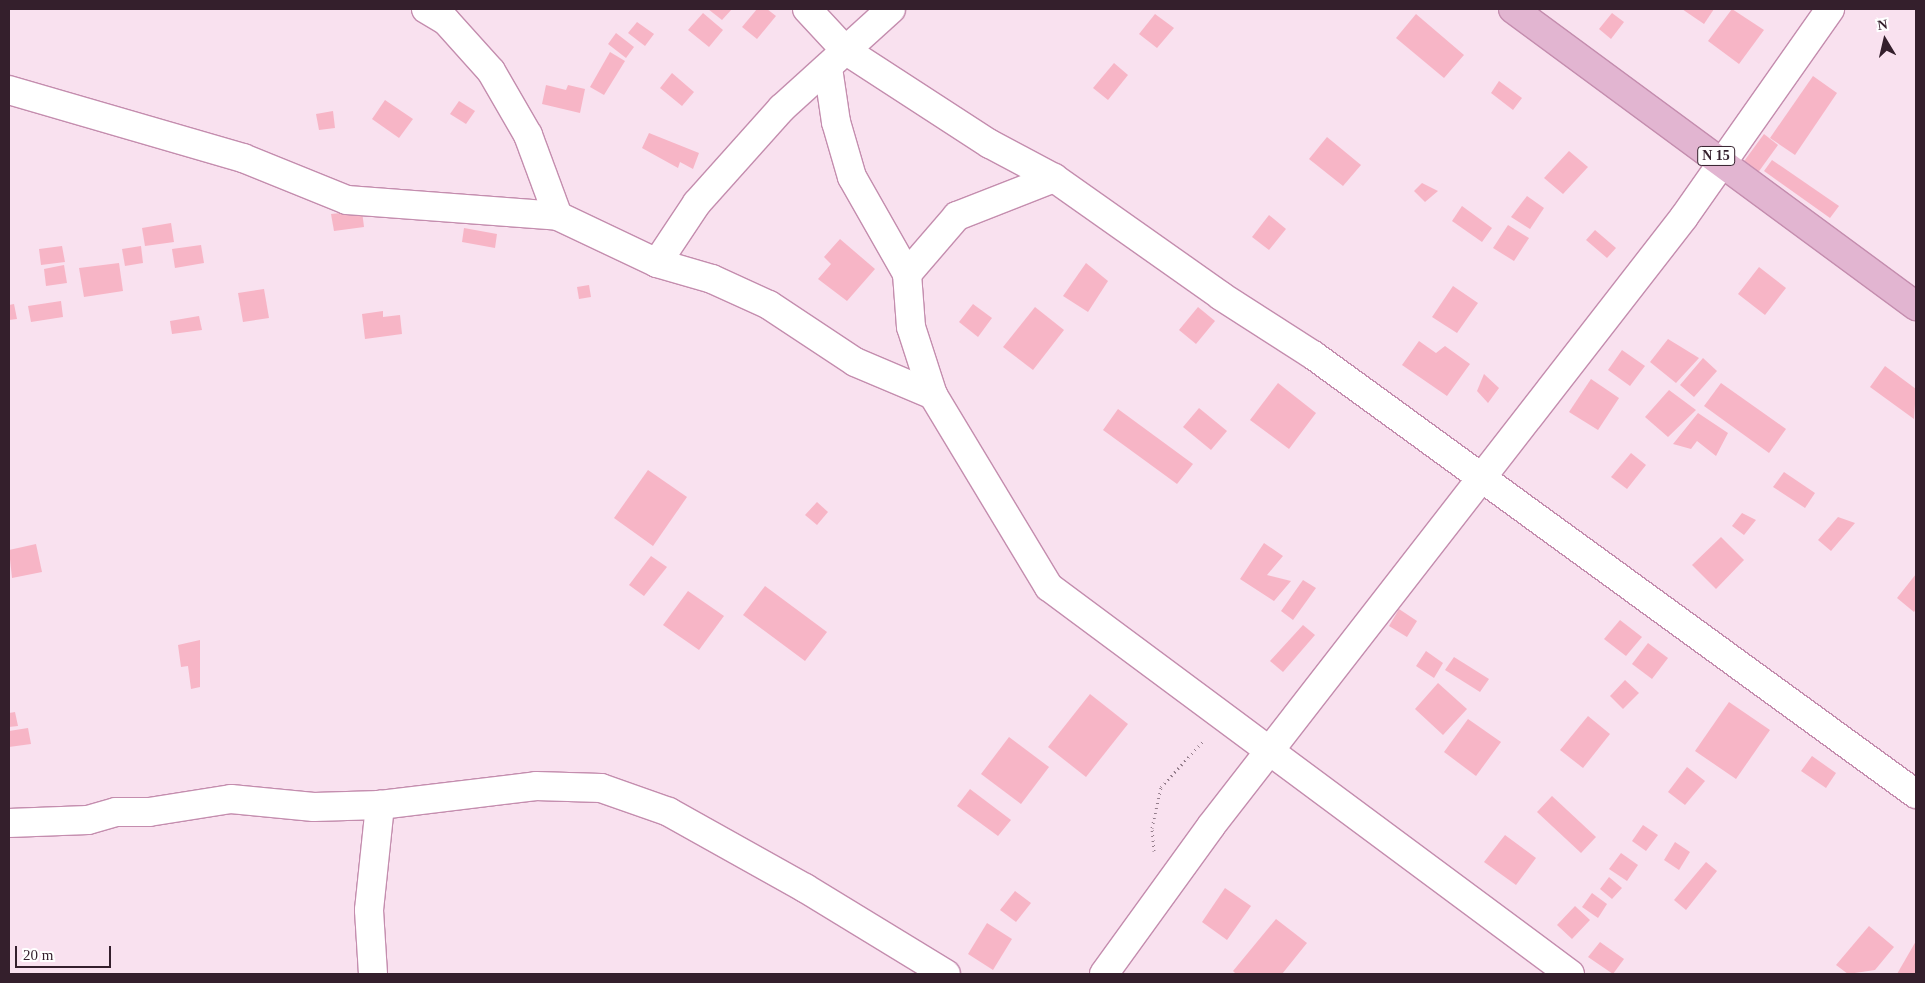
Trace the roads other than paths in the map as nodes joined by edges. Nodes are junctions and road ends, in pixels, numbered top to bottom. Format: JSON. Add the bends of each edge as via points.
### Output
{"nodes":[{"id":1,"x":426,"y":9,"type":"edge"},
{"id":2,"x":807,"y":9,"type":"edge"},
{"id":3,"x":891,"y":9,"type":"edge"},
{"id":4,"x":1513,"y":9,"type":"edge"},
{"id":5,"x":1830,"y":9,"type":"edge"},
{"id":6,"x":837,"y":59,"type":"junction"},
{"id":7,"x":9,"y":90,"type":"edge"},
{"id":8,"x":1724,"y":162,"type":"junction"},
{"id":9,"x":1054,"y":178,"type":"junction"},
{"id":10,"x":558,"y":216,"type":"junction"},
{"id":11,"x":657,"y":262,"type":"junction"},
{"id":12,"x":907,"y":274,"type":"junction"},
{"id":13,"x":1916,"y":306,"type":"edge"},
{"id":14,"x":933,"y":395,"type":"junction"},
{"id":15,"x":1482,"y":479,"type":"junction"},
{"id":16,"x":1271,"y":752,"type":"junction"},
{"id":17,"x":1916,"y":794,"type":"edge"},
{"id":18,"x":380,"y":805,"type":"junction"},
{"id":19,"x":9,"y":823,"type":"edge"},
{"id":20,"x":373,"y":974,"type":"edge"},
{"id":21,"x":946,"y":974,"type":"edge"},
{"id":22,"x":1104,"y":974,"type":"edge"},
{"id":23,"x":1570,"y":974,"type":"edge"}],
"edges":[{"from":1,"to":10,"type":"street","via":[[446,21],[491,71],[528,135]]},
{"from":2,"to":6,"type":"street"},
{"from":3,"to":6,"type":"street"},
{"from":4,"to":8,"type":"main road","number":"N 15"},
{"from":5,"to":8,"type":"street"},
{"from":6,"to":9,"type":"street"},
{"from":6,"to":11,"type":"street","via":[[782,108],[697,203]]},
{"from":6,"to":12,"type":"street","via":[[836,122],[852,177]]},
{"from":7,"to":10,"type":"street","via":[[243,158],[346,200]]},
{"from":8,"to":13,"type":"main road","number":"N 15"},
{"from":8,"to":15,"type":"street"},
{"from":9,"to":12,"type":"street","via":[[957,216]]},
{"from":9,"to":15,"type":"street","via":[[1221,296],[1313,355]]},
{"from":10,"to":11,"type":"street"},
{"from":11,"to":14,"type":"street","via":[[712,279],[769,306],[855,362]]},
{"from":12,"to":14,"type":"street","via":[[911,327]]},
{"from":14,"to":16,"type":"street","via":[[1049,587]]},
{"from":15,"to":16,"type":"street"},
{"from":15,"to":17,"type":"street"},
{"from":16,"to":22,"type":"street","via":[[1159,896]]},
{"from":16,"to":23,"type":"street"},
{"from":18,"to":19,"type":"street","via":[[314,807],[231,799],[148,812],[116,812],[88,820]]},
{"from":18,"to":20,"type":"street","via":[[369,910]]},
{"from":18,"to":21,"type":"street","via":[[536,786],[601,788],[669,812],[805,888]]}]}
